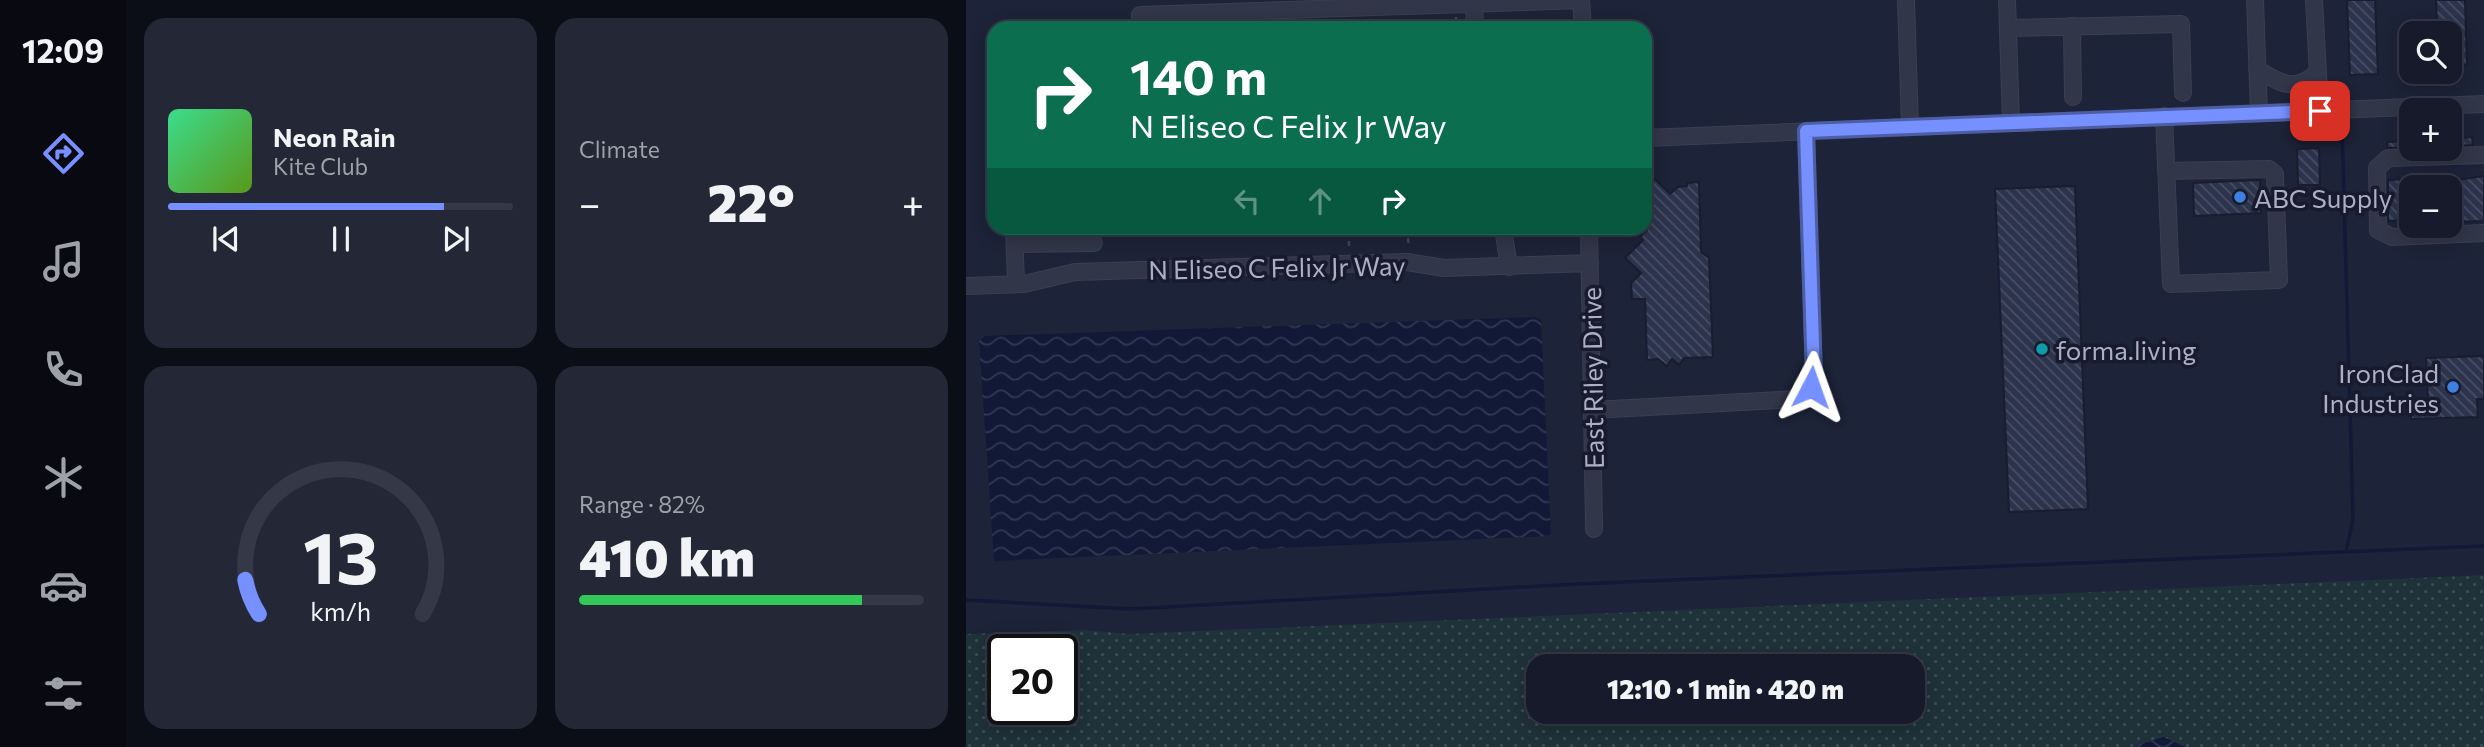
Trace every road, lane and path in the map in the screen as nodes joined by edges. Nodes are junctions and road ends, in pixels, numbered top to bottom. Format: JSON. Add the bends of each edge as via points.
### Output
{"nodes":[{"id":1,"x":1581,"y":0,"type":"edge"},
{"id":2,"x":1906,"y":0,"type":"edge"},
{"id":3,"x":2007,"y":0,"type":"edge"},
{"id":4,"x":2255,"y":0,"type":"edge"},
{"id":5,"x":2314,"y":0,"type":"edge"},
{"id":6,"x":1474,"y":4,"type":"junction"},
{"id":7,"x":1274,"y":10,"type":"junction"},
{"id":8,"x":1456,"y":17,"type":"dead end"},
{"id":9,"x":1140,"y":21,"type":"edge"},
{"id":10,"x":1276,"y":21,"type":"edge"},
{"id":11,"x":1456,"y":21,"type":"edge"},
{"id":12,"x":1475,"y":21,"type":"edge"},
{"id":13,"x":1582,"y":21,"type":"edge"},
{"id":14,"x":2072,"y":26,"type":"junction"},
{"id":15,"x":2008,"y":28,"type":"junction"},
{"id":16,"x":2258,"y":69,"type":"junction"},
{"id":17,"x":2318,"y":72,"type":"junction"},
{"id":18,"x":2183,"y":93,"type":"dead end"},
{"id":19,"x":2073,"y":97,"type":"dead end"},
{"id":20,"x":2484,"y":104,"type":"edge"},
{"id":21,"x":2320,"y":111,"type":"junction"},
{"id":22,"x":2259,"y":113,"type":"junction"},
{"id":23,"x":2164,"y":116,"type":"junction"},
{"id":24,"x":2011,"y":123,"type":"junction"},
{"id":25,"x":1910,"y":127,"type":"junction"},
{"id":26,"x":1806,"y":131,"type":"junction"},
{"id":27,"x":1652,"y":138,"type":"edge"},
{"id":28,"x":2484,"y":155,"type":"edge"},
{"id":29,"x":2166,"y":171,"type":"junction"},
{"id":30,"x":2484,"y":233,"type":"edge"},
{"id":31,"x":1014,"y":235,"type":"edge"},
{"id":32,"x":1349,"y":235,"type":"edge"},
{"id":33,"x":1408,"y":235,"type":"edge"},
{"id":34,"x":1504,"y":235,"type":"edge"},
{"id":35,"x":1589,"y":235,"type":"edge"},
{"id":36,"x":1094,"y":243,"type":"dead end"},
{"id":37,"x":1015,"y":244,"type":"junction"},
{"id":38,"x":1409,"y":251,"type":"dead end"},
{"id":39,"x":1349,"y":252,"type":"dead end"},
{"id":40,"x":1590,"y":263,"type":"junction"},
{"id":41,"x":1509,"y":267,"type":"junction"},
{"id":42,"x":1016,"y":284,"type":"junction"},
{"id":43,"x":966,"y":286,"type":"edge"},
{"id":44,"x":1593,"y":410,"type":"junction"},
{"id":45,"x":1594,"y":529,"type":"dead end"}],
"edges":[{"from":1,"to":6,"type":"street"},
{"from":1,"to":13,"type":"street"},
{"from":2,"to":25,"type":"street"},
{"from":3,"to":15,"type":"street"},
{"from":4,"to":16,"type":"street"},
{"from":5,"to":17,"type":"street"},
{"from":6,"to":7,"type":"street"},
{"from":6,"to":12,"type":"street"},
{"from":7,"to":9,"type":"street","via":[[1140,15]]},
{"from":7,"to":10,"type":"street"},
{"from":8,"to":11,"type":"path"},
{"from":14,"to":15,"type":"street"},
{"from":14,"to":18,"type":"street","via":[[2181,24]]},
{"from":14,"to":19,"type":"street"},
{"from":15,"to":24,"type":"street"},
{"from":16,"to":17,"type":"street","via":[[2294,85]]},
{"from":16,"to":22,"type":"street"},
{"from":17,"to":21,"type":"street"},
{"from":20,"to":21,"type":"street"},
{"from":21,"to":22,"type":"street"},
{"from":22,"to":23,"type":"street"},
{"from":23,"to":24,"type":"street"},
{"from":23,"to":29,"type":"street"},
{"from":24,"to":25,"type":"street"},
{"from":25,"to":26,"type":"street"},
{"from":26,"to":27,"type":"street"},
{"from":26,"to":44,"type":"street","via":[[1814,376],[1807,395]]},
{"from":28,"to":30,"type":"street","via":[[2388,158],[2377,168],[2378,230],[2392,237]]},
{"from":29,"to":29,"type":"street","via":[[2171,284],[2279,280],[2275,174],[2269,169]]},
{"from":31,"to":37,"type":"street"},
{"from":32,"to":39,"type":"path"},
{"from":33,"to":38,"type":"path"},
{"from":34,"to":41,"type":"street"},
{"from":35,"to":40,"type":"street","name":"East Riley Drive"},
{"from":36,"to":37,"type":"street"},
{"from":37,"to":42,"type":"street"},
{"from":40,"to":41,"type":"street","name":"N Eliseo C Felix Jr Way"},
{"from":40,"to":44,"type":"street","name":"East Riley Drive"},
{"from":41,"to":42,"type":"street","name":"N Eliseo C Felix Jr Way","via":[[1444,268],[1407,262],[1088,271]]},
{"from":42,"to":43,"type":"street","name":"N Eliseo C Felix Jr Way"},
{"from":44,"to":45,"type":"street","name":"East Riley Drive"}]}
